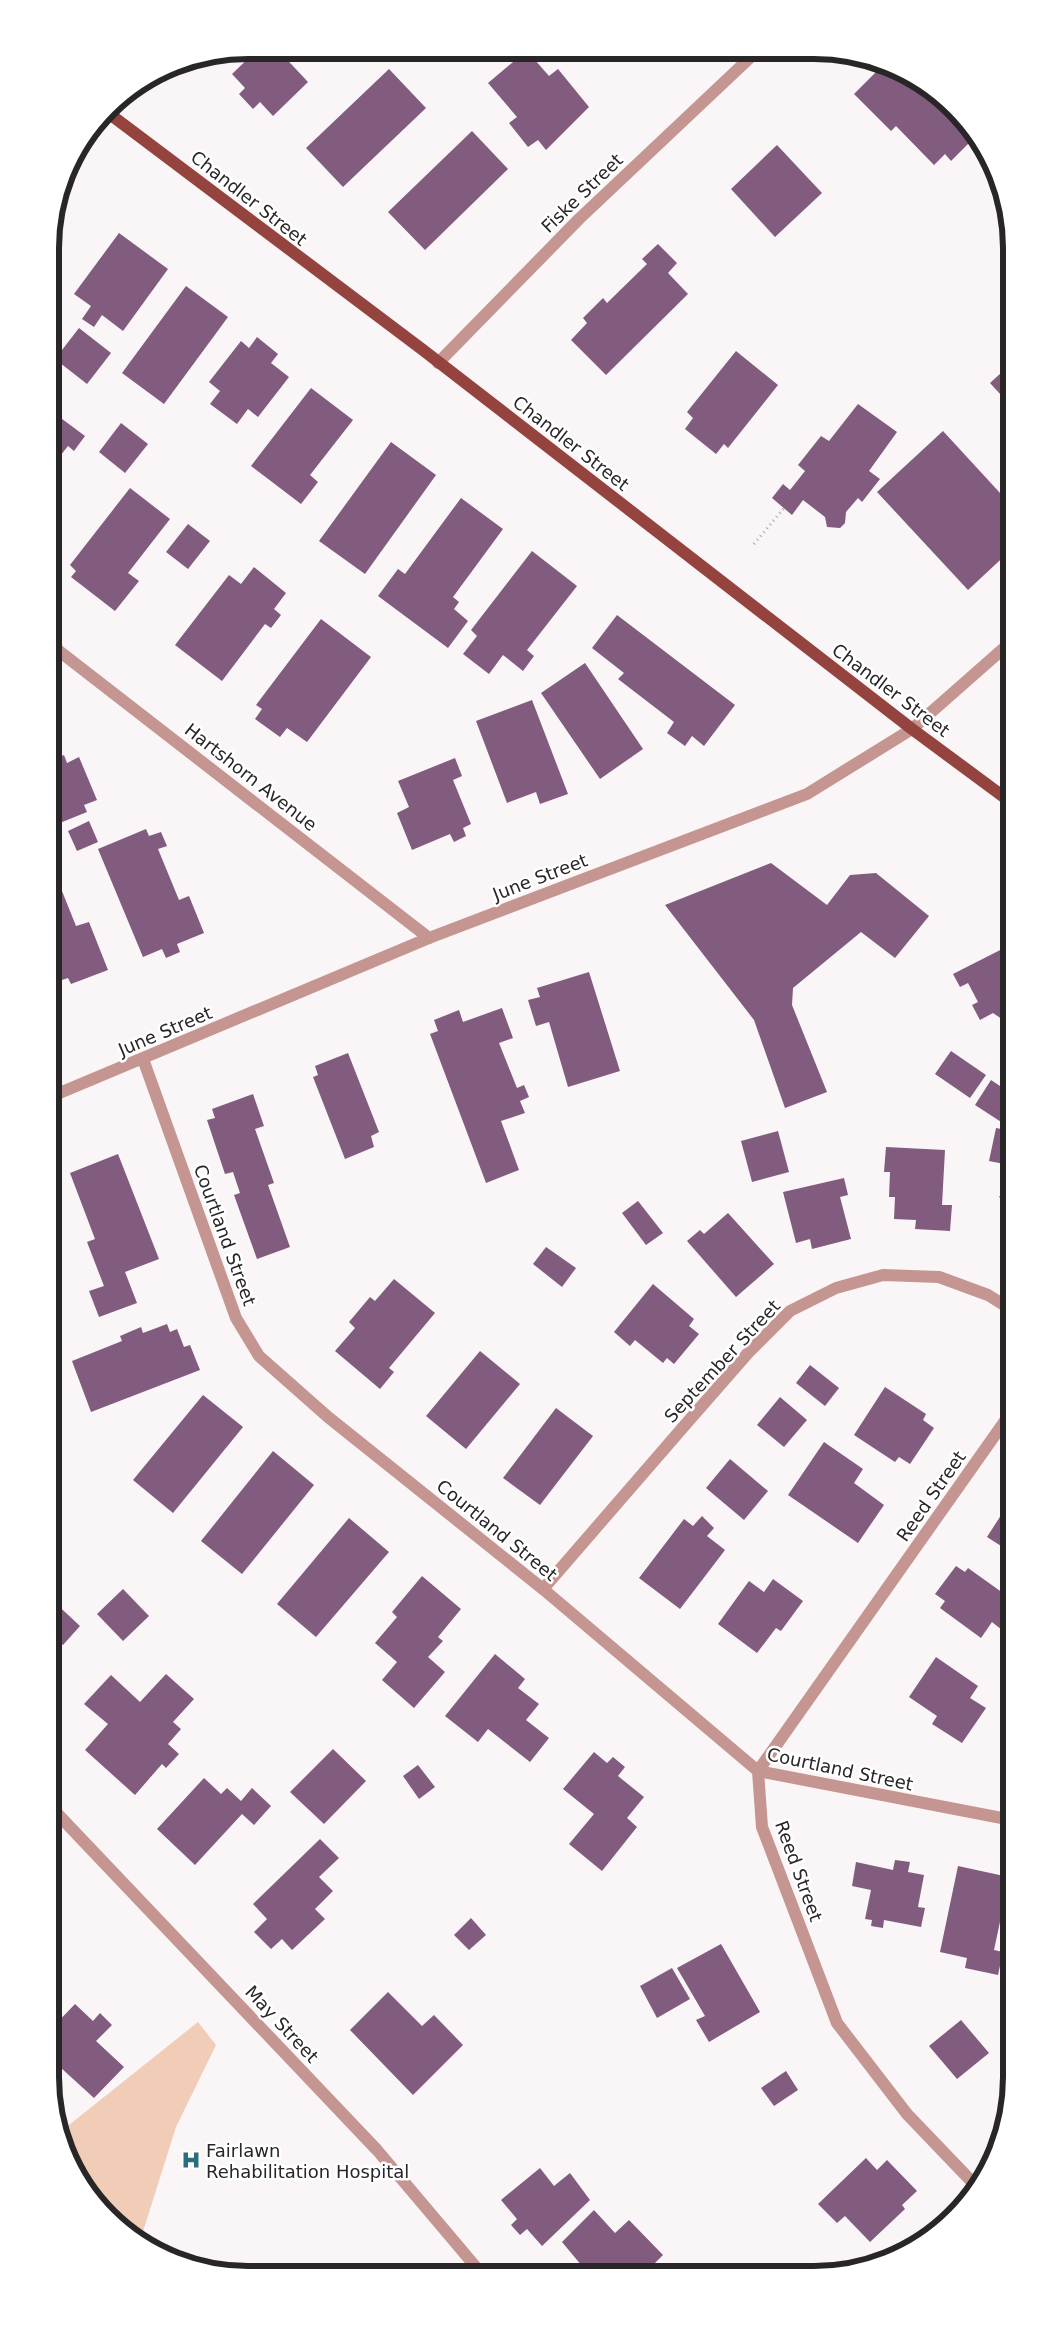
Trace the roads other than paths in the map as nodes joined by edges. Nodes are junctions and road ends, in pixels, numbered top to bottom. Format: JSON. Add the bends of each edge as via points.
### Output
{"nodes":[{"id":1,"x":749,"y":59,"type":"edge"},
{"id":2,"x":112,"y":116,"type":"edge"},
{"id":3,"x":438,"y":363,"type":"junction"},
{"id":4,"x":1003,"y":648,"type":"edge"},
{"id":5,"x":59,"y":651,"type":"edge"},
{"id":6,"x":912,"y":729,"type":"junction"},
{"id":7,"x":1003,"y":796,"type":"edge"},
{"id":8,"x":429,"y":938,"type":"junction"},
{"id":9,"x":143,"y":1059,"type":"junction"},
{"id":10,"x":59,"y":1093,"type":"edge"},
{"id":11,"x":1003,"y":1304,"type":"edge"},
{"id":12,"x":1003,"y":1424,"type":"edge"},
{"id":13,"x":544,"y":1589,"type":"junction"},
{"id":14,"x":758,"y":1771,"type":"junction"},
{"id":15,"x":59,"y":1815,"type":"edge"},
{"id":16,"x":1003,"y":1818,"type":"edge"},
{"id":17,"x":971,"y":2181,"type":"edge"},
{"id":18,"x":475,"y":2266,"type":"edge"}],
"edges":[{"from":1,"to":3,"type":"street","name":"Fiske Street","via":[[579,219]]},
{"from":2,"to":3,"type":"main road","name":"Chandler Street"},
{"from":3,"to":6,"type":"main road","name":"Chandler Street"},
{"from":4,"to":6,"type":"street","name":"June Street"},
{"from":5,"to":8,"type":"street","name":"Hartshorn Avenue"},
{"from":6,"to":7,"type":"main road","name":"Chandler Street"},
{"from":6,"to":8,"type":"street","name":"June Street","via":[[807,794]]},
{"from":8,"to":9,"type":"street","name":"June Street"},
{"from":9,"to":10,"type":"street","name":"June Street"},
{"from":9,"to":13,"type":"street","name":"Courtland Street","via":[[236,1318],[259,1356],[328,1417]]},
{"from":11,"to":13,"type":"street","name":"September Street","via":[[988,1295],[939,1277],[882,1275],[836,1288],[790,1311],[710,1396]]},
{"from":12,"to":14,"type":"street","name":"Reed Street"},
{"from":13,"to":14,"type":"street","name":"Courtland Street"},
{"from":14,"to":16,"type":"street","name":"Courtland Street"},
{"from":14,"to":17,"type":"street","name":"Reed Street","via":[[762,1827],[837,2023],[907,2114]]},
{"from":15,"to":18,"type":"street","name":"May Street","via":[[377,2150]]}]}
